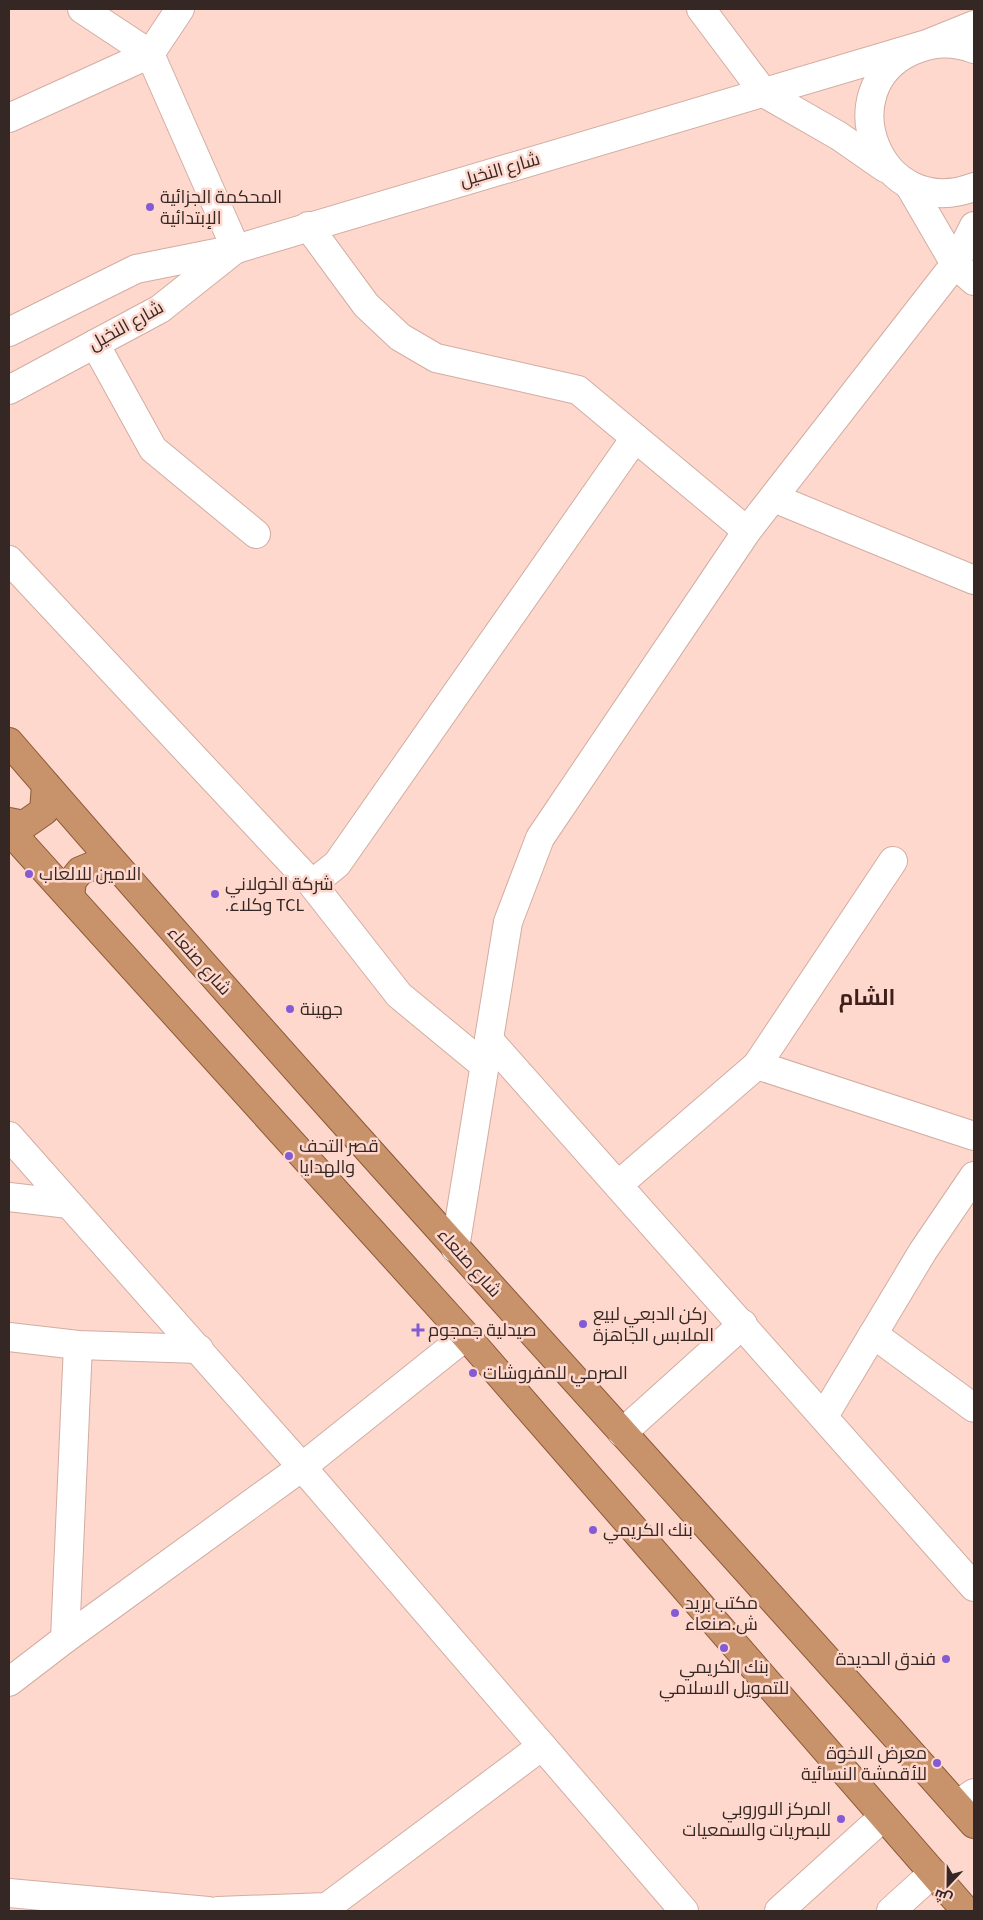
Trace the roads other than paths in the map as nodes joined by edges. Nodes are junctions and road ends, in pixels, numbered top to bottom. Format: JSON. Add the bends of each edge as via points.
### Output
{"nodes":[{"id":1,"x":82,"y":9,"type":"edge"},
{"id":2,"x":180,"y":9,"type":"edge"},
{"id":3,"x":701,"y":9,"type":"edge"},
{"id":4,"x":974,"y":25,"type":"edge"},
{"id":5,"x":927,"y":44,"type":"junction"},
{"id":6,"x":974,"y":49,"type":"edge"},
{"id":7,"x":150,"y":54,"type":"junction"},
{"id":8,"x":764,"y":93,"type":"junction"},
{"id":9,"x":9,"y":118,"type":"edge"},
{"id":10,"x":902,"y":180,"type":"junction"},
{"id":11,"x":974,"y":186,"type":"edge"},
{"id":12,"x":308,"y":226,"type":"junction"},
{"id":13,"x":974,"y":226,"type":"edge"},
{"id":14,"x":236,"y":249,"type":"junction"},
{"id":15,"x":965,"y":273,"type":"edge"},
{"id":16,"x":9,"y":332,"type":"edge"},
{"id":17,"x":95,"y":344,"type":"junction"},
{"id":18,"x":9,"y":390,"type":"edge"},
{"id":19,"x":635,"y":438,"type":"junction"},
{"id":20,"x":774,"y":498,"type":"junction"},
{"id":21,"x":747,"y":531,"type":"junction"},
{"id":22,"x":256,"y":534,"type":"dead end"},
{"id":23,"x":9,"y":560,"type":"edge"},
{"id":24,"x":974,"y":580,"type":"edge"},
{"id":25,"x":9,"y":742,"type":"edge"},
{"id":26,"x":46,"y":785,"type":"junction"},
{"id":27,"x":9,"y":822,"type":"edge"},
{"id":28,"x":9,"y":830,"type":"edge"},
{"id":29,"x":893,"y":861,"type":"dead end"},
{"id":30,"x":117,"y":868,"type":"junction"},
{"id":31,"x":312,"y":884,"type":"junction"},
{"id":32,"x":70,"y":897,"type":"junction"},
{"id":33,"x":487,"y":1053,"type":"junction"},
{"id":34,"x":757,"y":1065,"type":"junction"},
{"id":35,"x":9,"y":1136,"type":"edge"},
{"id":36,"x":974,"y":1136,"type":"edge"},
{"id":37,"x":974,"y":1176,"type":"edge"},
{"id":38,"x":618,"y":1185,"type":"junction"},
{"id":39,"x":9,"y":1196,"type":"edge"},
{"id":40,"x":69,"y":1204,"type":"junction"},
{"id":41,"x":455,"y":1248,"type":"junction"},
{"id":42,"x":743,"y":1324,"type":"junction"},
{"id":43,"x":873,"y":1334,"type":"junction"},
{"id":44,"x":466,"y":1336,"type":"junction"},
{"id":45,"x":9,"y":1337,"type":"edge"},
{"id":46,"x":78,"y":1345,"type":"junction"},
{"id":47,"x":199,"y":1349,"type":"junction"},
{"id":48,"x":974,"y":1408,"type":"edge"},
{"id":49,"x":824,"y":1416,"type":"junction"},
{"id":50,"x":622,"y":1433,"type":"junction"},
{"id":51,"x":302,"y":1467,"type":"junction"},
{"id":52,"x":974,"y":1587,"type":"edge"},
{"id":53,"x":65,"y":1639,"type":"junction"},
{"id":54,"x":9,"y":1682,"type":"edge"},
{"id":55,"x":542,"y":1746,"type":"junction"},
{"id":56,"x":969,"y":1807,"type":"edge"},
{"id":57,"x":883,"y":1817,"type":"junction"},
{"id":58,"x":933,"y":1873,"type":"junction"},
{"id":59,"x":9,"y":1893,"type":"edge"},
{"id":60,"x":208,"y":1911,"type":"edge"},
{"id":61,"x":218,"y":1911,"type":"edge"},
{"id":62,"x":684,"y":1911,"type":"edge"},
{"id":63,"x":779,"y":1911,"type":"edge"},
{"id":64,"x":891,"y":1911,"type":"edge"},
{"id":65,"x":966,"y":1911,"type":"edge"}],
"edges":[{"from":1,"to":7,"type":"street"},
{"from":2,"to":7,"type":"street"},
{"from":3,"to":8,"type":"street"},
{"from":4,"to":5,"type":"street"},
{"from":5,"to":6,"type":"street","via":[[950,43]]},
{"from":5,"to":8,"type":"street","name":"شارع النخيل"},
{"from":5,"to":10,"type":"street","via":[[902,56],[889,68],[882,75],[871,100],[870,127],[877,153]]},
{"from":7,"to":9,"type":"street"},
{"from":7,"to":14,"type":"street"},
{"from":8,"to":10,"type":"street","via":[[838,136]]},
{"from":8,"to":12,"type":"street","name":"شارع النخيل"},
{"from":10,"to":11,"type":"street","via":[[934,193],[960,192]]},
{"from":10,"to":15,"type":"street"},
{"from":12,"to":14,"type":"street","name":"شارع النخيل"},
{"from":12,"to":19,"type":"street","via":[[366,305],[400,337],[436,358],[578,390]]},
{"from":13,"to":15,"type":"street"},
{"from":14,"to":16,"type":"street","name":"شارع النخيل","via":[[136,269]]},
{"from":14,"to":17,"type":"street","name":"شارع النخيل","via":[[160,309]]},
{"from":15,"to":20,"type":"street"},
{"from":17,"to":18,"type":"street","name":"شارع النخيل"},
{"from":17,"to":22,"type":"street","via":[[153,449]]},
{"from":19,"to":21,"type":"street"},
{"from":19,"to":31,"type":"street","via":[[336,864]]},
{"from":20,"to":21,"type":"street"},
{"from":20,"to":24,"type":"street"},
{"from":21,"to":33,"type":"street","via":[[540,838],[508,922]]},
{"from":23,"to":31,"type":"street"},
{"from":25,"to":26,"type":"highway","name":"شارع صنعاء"},
{"from":26,"to":27,"type":"highway","via":[[44,811],[24,825]]},
{"from":26,"to":30,"type":"highway","name":"شارع صنعاء"},
{"from":28,"to":32,"type":"highway"},
{"from":29,"to":34,"type":"street"},
{"from":30,"to":32,"type":"highway","via":[[97,864],[80,871],[72,880]]},
{"from":30,"to":41,"type":"highway","name":"شارع صنعاء"},
{"from":31,"to":33,"type":"street","via":[[398,995]]},
{"from":32,"to":44,"type":"highway"},
{"from":33,"to":38,"type":"street"},
{"from":33,"to":41,"type":"street"},
{"from":34,"to":36,"type":"street"},
{"from":34,"to":38,"type":"street"},
{"from":35,"to":40,"type":"street"},
{"from":37,"to":43,"type":"street","via":[[923,1251]]},
{"from":38,"to":42,"type":"street"},
{"from":39,"to":40,"type":"street"},
{"from":40,"to":47,"type":"street"},
{"from":41,"to":50,"type":"highway","name":"شارع صنعاء"},
{"from":42,"to":49,"type":"street"},
{"from":42,"to":50,"type":"street"},
{"from":43,"to":48,"type":"street"},
{"from":43,"to":49,"type":"street"},
{"from":44,"to":51,"type":"street"},
{"from":44,"to":57,"type":"highway"},
{"from":45,"to":46,"type":"street"},
{"from":46,"to":47,"type":"street"},
{"from":46,"to":53,"type":"street"},
{"from":47,"to":51,"type":"street"},
{"from":49,"to":52,"type":"street"},
{"from":50,"to":56,"type":"highway","name":"شارع صنعاء"},
{"from":51,"to":53,"type":"street"},
{"from":51,"to":55,"type":"street"},
{"from":53,"to":54,"type":"street"},
{"from":55,"to":61,"type":"street","via":[[327,1908]]},
{"from":55,"to":62,"type":"street"},
{"from":57,"to":58,"type":"highway"},
{"from":57,"to":63,"type":"street"},
{"from":58,"to":64,"type":"street"},
{"from":58,"to":65,"type":"highway"},
{"from":59,"to":60,"type":"street"}]}
